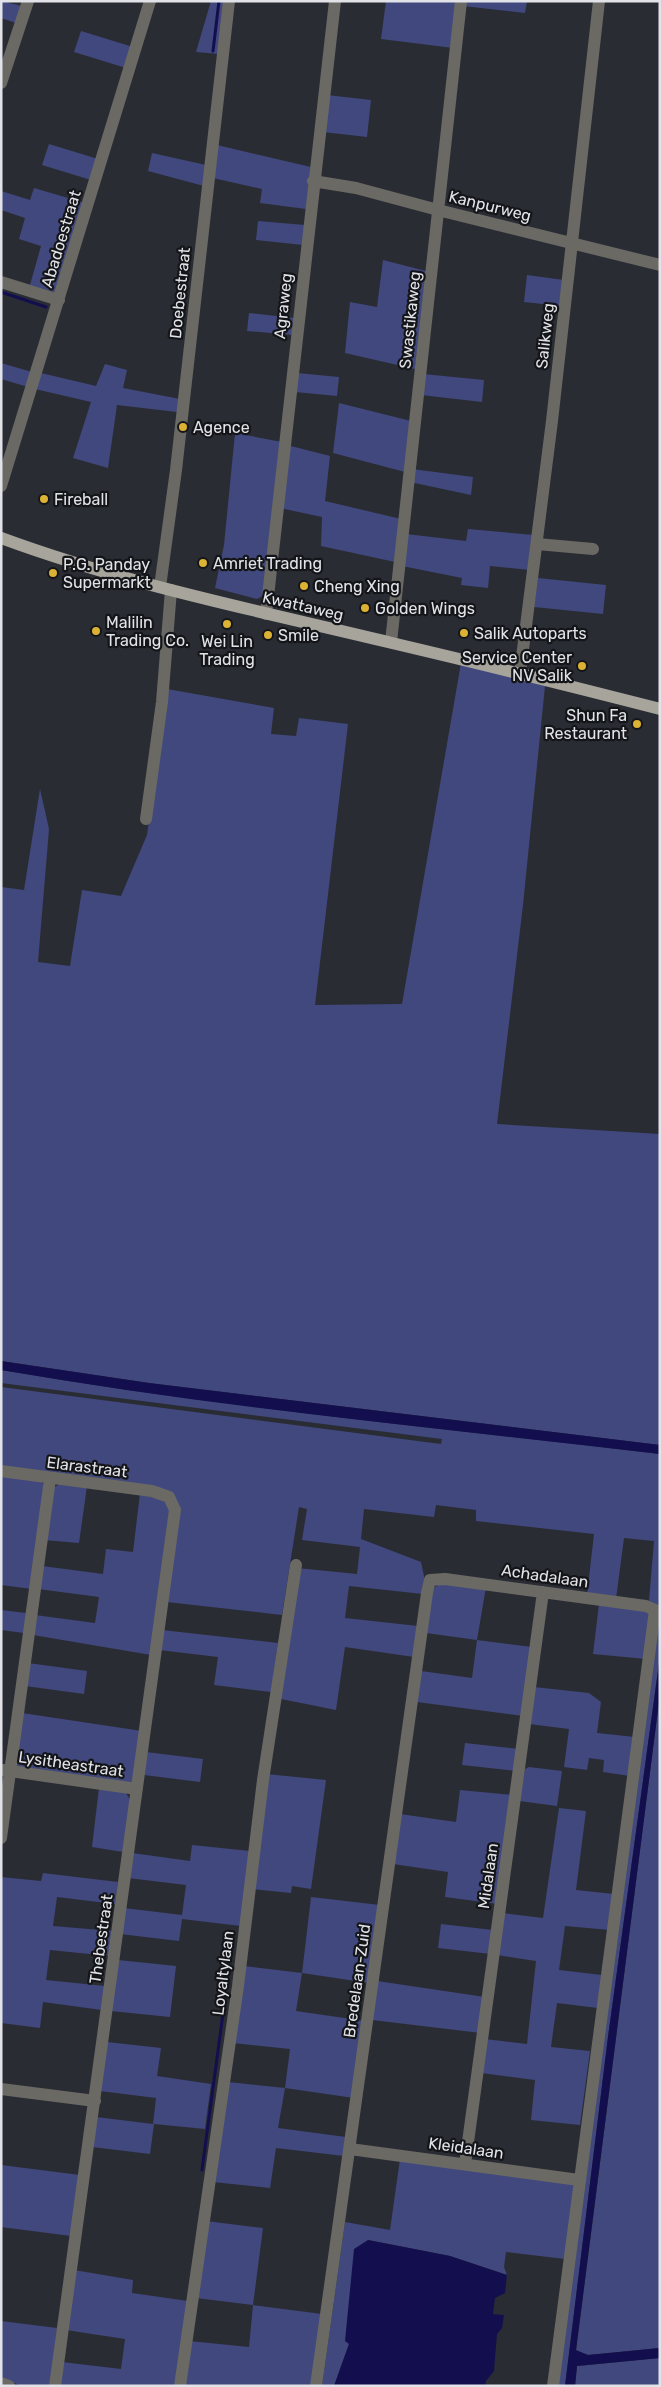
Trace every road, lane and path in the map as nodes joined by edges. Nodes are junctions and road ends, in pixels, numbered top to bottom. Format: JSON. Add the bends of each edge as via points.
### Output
{"nodes":[{"id":1,"x":28,"y":1,"type":"edge"},
{"id":2,"x":150,"y":1,"type":"edge"},
{"id":3,"x":229,"y":1,"type":"edge"},
{"id":4,"x":335,"y":1,"type":"edge"},
{"id":5,"x":461,"y":1,"type":"edge"},
{"id":6,"x":599,"y":1,"type":"edge"},
{"id":7,"x":1,"y":83,"type":"edge"},
{"id":8,"x":314,"y":181,"type":"junction"},
{"id":9,"x":438,"y":210,"type":"junction"},
{"id":10,"x":571,"y":243,"type":"junction"},
{"id":11,"x":660,"y":265,"type":"edge"},
{"id":12,"x":1,"y":282,"type":"edge"},
{"id":13,"x":60,"y":300,"type":"junction"},
{"id":14,"x":1,"y":486,"type":"edge"},
{"id":15,"x":1,"y":538,"type":"edge"},
{"id":16,"x":537,"y":544,"type":"junction"},
{"id":17,"x":593,"y":549,"type":"dead end"},
{"id":18,"x":166,"y":589,"type":"junction"},
{"id":19,"x":266,"y":614,"type":"junction"},
{"id":20,"x":391,"y":642,"type":"junction"},
{"id":21,"x":520,"y":673,"type":"junction"},
{"id":22,"x":660,"y":709,"type":"edge"},
{"id":23,"x":146,"y":819,"type":"dead end"},
{"id":24,"x":1,"y":1471,"type":"edge"},
{"id":25,"x":50,"y":1479,"type":"junction"},
{"id":26,"x":169,"y":1497,"type":"joint"},
{"id":27,"x":296,"y":1565,"type":"dead end"},
{"id":28,"x":430,"y":1580,"type":"joint"},
{"id":29,"x":543,"y":1592,"type":"junction"},
{"id":30,"x":6,"y":1770,"type":"edge"},
{"id":31,"x":137,"y":1789,"type":"junction"},
{"id":32,"x":1,"y":1838,"type":"edge"},
{"id":33,"x":1,"y":2089,"type":"edge"},
{"id":34,"x":95,"y":2102,"type":"junction"},
{"id":35,"x":350,"y":2148,"type":"junction"},
{"id":36,"x":465,"y":2164,"type":"junction"},
{"id":37,"x":579,"y":2180,"type":"junction"},
{"id":38,"x":1,"y":2383,"type":"edge"},
{"id":39,"x":9,"y":2386,"type":"edge"},
{"id":40,"x":55,"y":2386,"type":"edge"},
{"id":41,"x":180,"y":2386,"type":"edge"},
{"id":42,"x":316,"y":2386,"type":"edge"},
{"id":43,"x":553,"y":2386,"type":"edge"}],
"edges":[{"from":1,"to":7,"type":"street"},
{"from":2,"to":13,"type":"street","name":"Abadoestraat"},
{"from":3,"to":18,"type":"street","name":"Doebestraat","via":[[176,470]]},
{"from":4,"to":8,"type":"street","name":"Agraweg"},
{"from":5,"to":9,"type":"street","name":"Swastikaweg"},
{"from":6,"to":10,"type":"street","name":"Salikweg"},
{"from":8,"to":9,"type":"street","name":"Kanpurweg","via":[[356,188]]},
{"from":8,"to":19,"type":"street","name":"Agraweg"},
{"from":9,"to":10,"type":"street","name":"Kanpurweg"},
{"from":9,"to":20,"type":"street","name":"Swastikaweg"},
{"from":10,"to":11,"type":"street","name":"Kanpurweg"},
{"from":10,"to":16,"type":"street","name":"Salikweg"},
{"from":12,"to":13,"type":"street"},
{"from":13,"to":14,"type":"street","name":"Abadoestraat"},
{"from":15,"to":18,"type":"main road","name":"Kwattaweg","via":[[78,566]]},
{"from":16,"to":17,"type":"street"},
{"from":16,"to":21,"type":"street","name":"Salikweg"},
{"from":18,"to":19,"type":"main road","name":"Kwattaweg"},
{"from":18,"to":23,"type":"street","name":"Doebestraat","via":[[162,702]]},
{"from":19,"to":20,"type":"main road","name":"Kwattaweg"},
{"from":20,"to":21,"type":"main road","name":"Kwattaweg"},
{"from":21,"to":22,"type":"main road","name":"Kwattaweg"},
{"from":24,"to":25,"type":"street","name":"Elarastraat"},
{"from":25,"to":26,"type":"street","name":"Elarastraat","via":[[152,1491]]},
{"from":25,"to":30,"type":"street"},
{"from":26,"to":31,"type":"street","name":"Thebestraat","via":[[175,1510]]},
{"from":27,"to":41,"type":"street","name":"Loyaltylaan","via":[[262,1780],[238,1986]]},
{"from":28,"to":29,"type":"street","name":"Achadalaan","via":[[445,1579]]},
{"from":28,"to":35,"type":"street","name":"Bredelaan-Zuid"},
{"from":29,"to":36,"type":"street","name":"Midalaan"},
{"from":29,"to":37,"type":"street","name":"Achadalaan","via":[[646,1606],[654,1610]]},
{"from":30,"to":31,"type":"street","name":"Lysitheastraat"},
{"from":30,"to":32,"type":"street"},
{"from":31,"to":34,"type":"street","name":"Thebestraat"},
{"from":33,"to":34,"type":"street"},
{"from":34,"to":40,"type":"street","name":"Thebestraat"},
{"from":35,"to":36,"type":"street","name":"Kleidalaan"},
{"from":35,"to":42,"type":"street","name":"Bredelaan-Zuid"},
{"from":36,"to":37,"type":"street","name":"Kleidalaan"},
{"from":37,"to":43,"type":"street"},
{"from":38,"to":39,"type":"street"}]}
